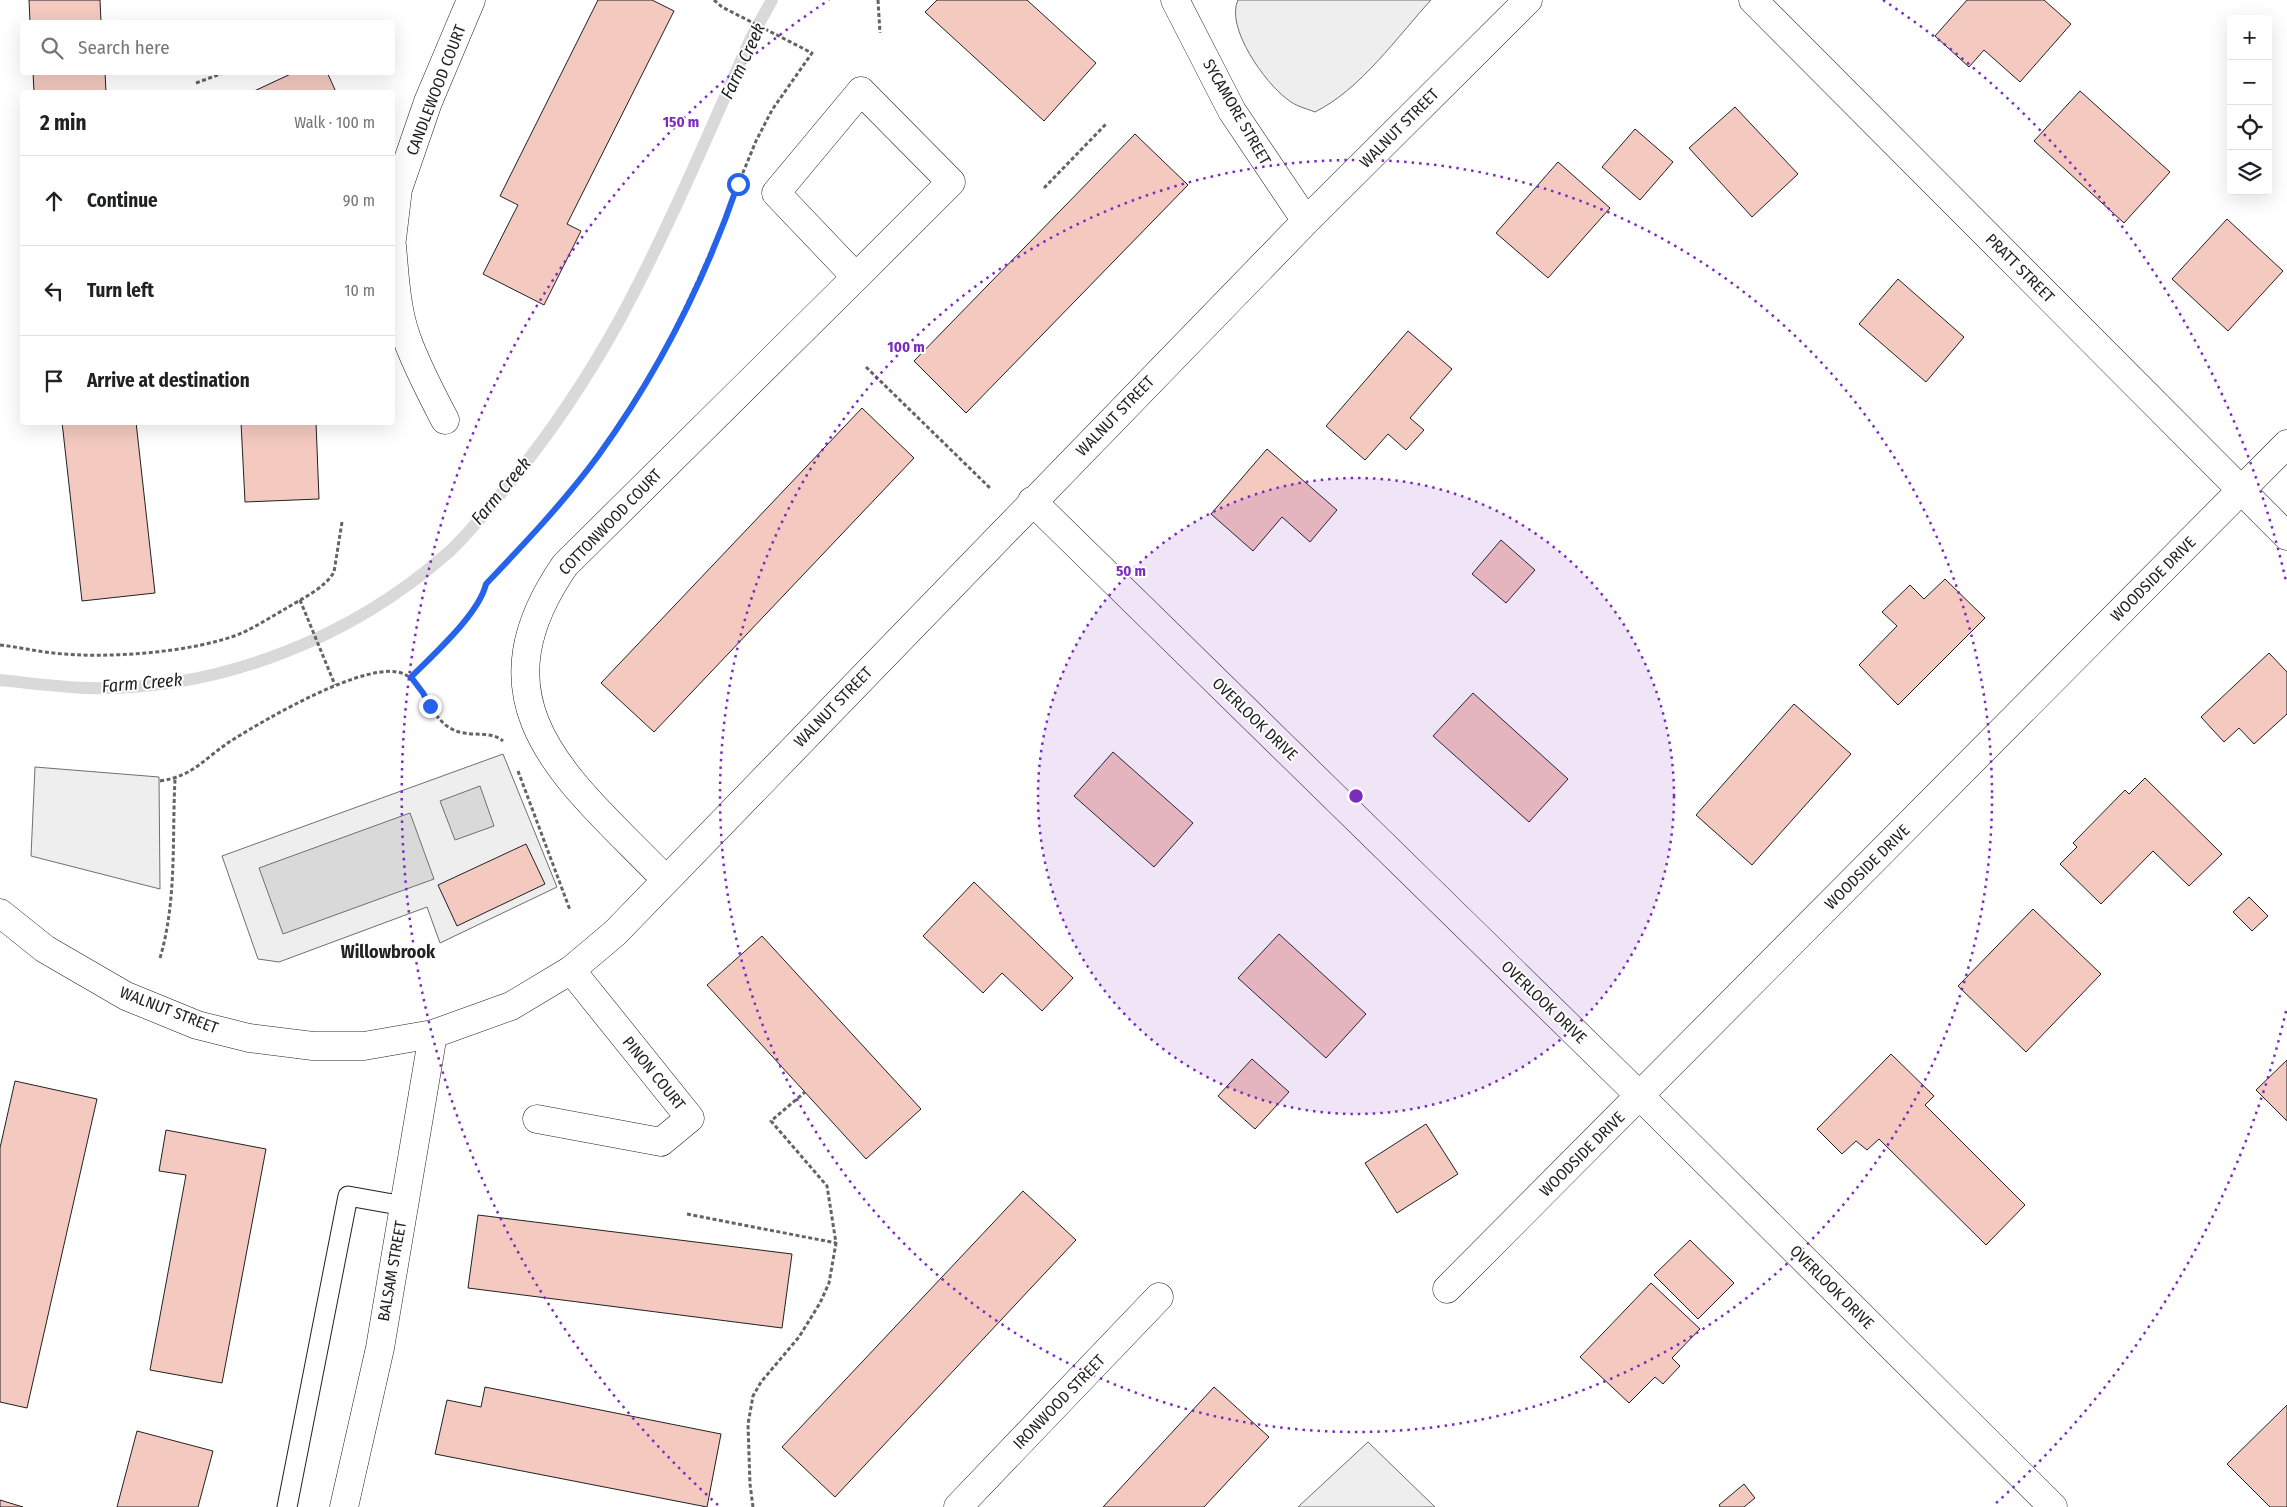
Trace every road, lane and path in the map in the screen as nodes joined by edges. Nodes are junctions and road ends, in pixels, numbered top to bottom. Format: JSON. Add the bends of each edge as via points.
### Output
{"nodes":[{"id":1,"x":471,"y":0,"type":"edge"},
{"id":2,"x":714,"y":0,"type":"edge"},
{"id":3,"x":878,"y":0,"type":"edge"},
{"id":4,"x":1175,"y":0,"type":"edge"},
{"id":5,"x":1528,"y":0,"type":"edge"},
{"id":6,"x":1753,"y":0,"type":"edge"},
{"id":7,"x":880,"y":33,"type":"dead end"},
{"id":8,"x":218,"y":75,"type":"edge"},
{"id":9,"x":196,"y":84,"type":"dead end"},
{"id":10,"x":1108,"y":123,"type":"dead end"},
{"id":11,"x":1044,"y":188,"type":"dead end"},
{"id":12,"x":395,"y":214,"type":"edge"},
{"id":13,"x":1306,"y":221,"type":"junction"},
{"id":14,"x":856,"y":276,"type":"junction"},
{"id":15,"x":395,"y":284,"type":"edge"},
{"id":16,"x":866,"y":366,"type":"dead end"},
{"id":17,"x":445,"y":420,"type":"dead end"},
{"id":18,"x":2287,"y":444,"type":"edge"},
{"id":19,"x":990,"y":488,"type":"dead end"},
{"id":20,"x":2241,"y":490,"type":"junction"},
{"id":21,"x":1032,"y":501,"type":"junction"},
{"id":22,"x":342,"y":522,"type":"dead end"},
{"id":23,"x":2287,"y":536,"type":"edge"},
{"id":24,"x":300,"y":600,"type":"junction"},
{"id":25,"x":0,"y":645,"type":"edge"},
{"id":26,"x":411,"y":677,"type":"junction"},
{"id":27,"x":335,"y":685,"type":"junction"},
{"id":28,"x":506,"y":743,"type":"dead end"},
{"id":29,"x":516,"y":766,"type":"dead end"},
{"id":30,"x":175,"y":779,"type":"junction"},
{"id":31,"x":160,"y":781,"type":"dead end"},
{"id":32,"x":666,"y":880,"type":"junction"},
{"id":33,"x":570,"y":910,"type":"dead end"},
{"id":34,"x":0,"y":912,"type":"edge"},
{"id":35,"x":160,"y":958,"type":"dead end"},
{"id":36,"x":571,"y":970,"type":"junction"},
{"id":37,"x":433,"y":1034,"type":"junction"},
{"id":38,"x":805,"y":1092,"type":"dead end"},
{"id":39,"x":1640,"y":1096,"type":"junction"},
{"id":40,"x":536,"y":1119,"type":"dead end"},
{"id":41,"x":404,"y":1206,"type":"junction"},
{"id":42,"x":687,"y":1214,"type":"dead end"},
{"id":43,"x":836,"y":1243,"type":"junction"},
{"id":44,"x":1447,"y":1289,"type":"dead end"},
{"id":45,"x":1159,"y":1297,"type":"dead end"},
{"id":46,"x":287,"y":1507,"type":"edge"},
{"id":47,"x":344,"y":1507,"type":"edge"},
{"id":48,"x":753,"y":1507,"type":"edge"},
{"id":49,"x":958,"y":1507,"type":"edge"},
{"id":50,"x":2053,"y":1507,"type":"edge"}],
"edges":[{"from":1,"to":12,"type":"street","name":"CANDLEWOOD COURT","via":[[428,102],[398,189]]},
{"from":2,"to":26,"type":"path","via":[[812,54],[759,134],[702,274],[665,350],[638,395],[561,502],[486,584],[483,596],[464,620]]},
{"from":3,"to":7,"type":"path"},
{"from":4,"to":13,"type":"street","name":"SYCAMORE STREET","via":[[1232,111]]},
{"from":5,"to":13,"type":"street","name":"WALNUT STREET"},
{"from":6,"to":20,"type":"street","name":"PRATT STREET"},
{"from":8,"to":9,"type":"path"},
{"from":10,"to":11,"type":"path"},
{"from":13,"to":21,"type":"street","name":"WALNUT STREET"},
{"from":14,"to":14,"type":"street","name":"COTTONWOOD COURT","via":[[776,193],[861,91],[951,182]]},
{"from":14,"to":32,"type":"street","name":"COTTONWOOD COURT","via":[[565,565],[550,585],[532,626],[525,664],[526,689],[534,725],[545,746],[571,782]]},
{"from":15,"to":17,"type":"street","via":[[406,337]]},
{"from":16,"to":19,"type":"path"},
{"from":18,"to":20,"type":"street","name":"WOODSIDE DRIVE"},
{"from":20,"to":23,"type":"street","name":"PRATT STREET"},
{"from":20,"to":39,"type":"street","name":"WOODSIDE DRIVE"},
{"from":21,"to":32,"type":"street","name":"WALNUT STREET"},
{"from":21,"to":39,"type":"street","name":"OVERLOOK DRIVE"},
{"from":22,"to":24,"type":"path","via":[[334,572]]},
{"from":24,"to":25,"type":"path","via":[[242,633],[173,650],[54,653]]},
{"from":24,"to":27,"type":"path"},
{"from":26,"to":27,"type":"path","via":[[387,671]]},
{"from":26,"to":28,"type":"path","via":[[443,724],[463,734],[496,736]]},
{"from":27,"to":30,"type":"path","via":[[242,734],[189,773]]},
{"from":29,"to":33,"type":"path"},
{"from":30,"to":31,"type":"path"},
{"from":30,"to":35,"type":"path","via":[[170,902]]},
{"from":32,"to":36,"type":"street","name":"WALNUT STREET","via":[[615,933]]},
{"from":34,"to":37,"type":"street","name":"WALNUT STREET","via":[[45,949],[126,996],[198,1025],[249,1038],[313,1046],[364,1046]]},
{"from":36,"to":37,"type":"street","name":"WALNUT STREET","via":[[511,1006]]},
{"from":36,"to":40,"type":"street","name":"PINON COURT","via":[[690,1118],[661,1142]]},
{"from":37,"to":41,"type":"street","name":"BALSAM STREET"},
{"from":38,"to":43,"type":"path","via":[[771,1121],[827,1186]]},
{"from":39,"to":44,"type":"street","name":"WOODSIDE DRIVE"},
{"from":39,"to":50,"type":"street","name":"OVERLOOK DRIVE"},
{"from":41,"to":46,"type":"lane","via":[[348,1196]]},
{"from":41,"to":47,"type":"street","name":"BALSAM STREET","via":[[380,1348]]},
{"from":42,"to":43,"type":"path"},
{"from":43,"to":48,"type":"path","via":[[828,1283],[820,1303],[799,1337],[753,1396],[748,1424]]},
{"from":45,"to":49,"type":"street","name":"IRONWOOD STREET"}]}
